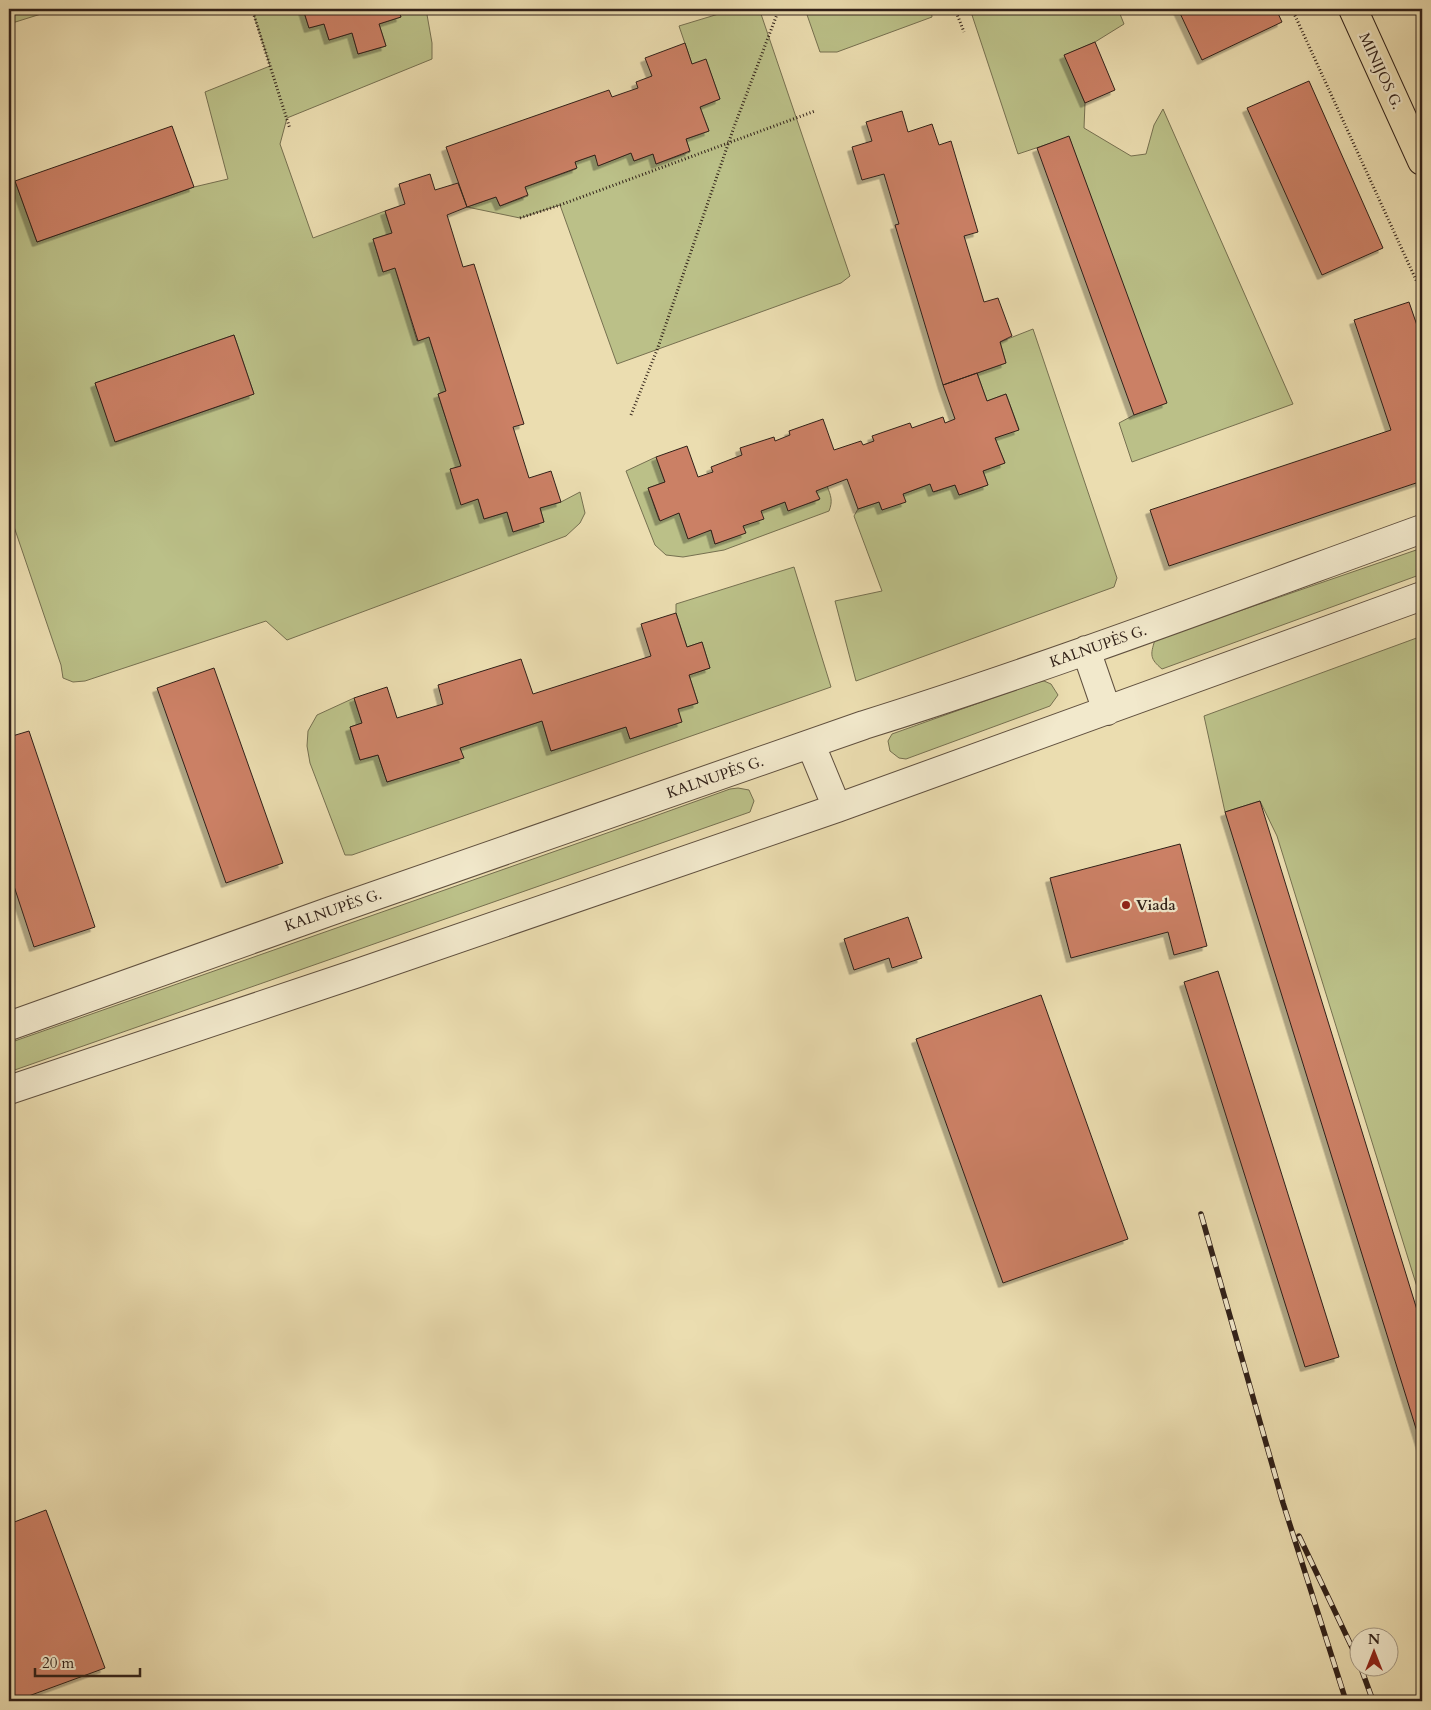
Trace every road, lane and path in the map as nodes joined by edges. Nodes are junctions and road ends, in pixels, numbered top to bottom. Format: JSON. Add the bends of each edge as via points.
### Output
{"nodes":[{"id":1,"x":252,"y":9,"type":"edge"},
{"id":2,"x":779,"y":9,"type":"edge"},
{"id":3,"x":955,"y":9,"type":"edge"},
{"id":4,"x":1292,"y":9,"type":"edge"},
{"id":5,"x":1352,"y":9,"type":"edge"},
{"id":6,"x":964,"y":32,"type":"dead end"},
{"id":7,"x":815,"y":111,"type":"dead end"},
{"id":8,"x":290,"y":129,"type":"dead end"},
{"id":9,"x":728,"y":143,"type":"junction"},
{"id":10,"x":1422,"y":161,"type":"edge"},
{"id":11,"x":520,"y":218,"type":"dead end"},
{"id":12,"x":1422,"y":293,"type":"edge"},
{"id":13,"x":631,"y":415,"type":"dead end"},
{"id":14,"x":1422,"y":529,"type":"edge"},
{"id":15,"x":1422,"y":596,"type":"edge"},
{"id":16,"x":1086,"y":650,"type":"junction"},
{"id":17,"x":1106,"y":711,"type":"junction"},
{"id":18,"x":811,"y":745,"type":"junction"},
{"id":19,"x":837,"y":808,"type":"junction"},
{"id":20,"x":9,"y":1026,"type":"edge"},
{"id":21,"x":9,"y":1090,"type":"edge"}],
"edges":[{"from":1,"to":8,"type":"path"},
{"from":2,"to":9,"type":"path"},
{"from":3,"to":6,"type":"path"},
{"from":4,"to":12,"type":"path"},
{"from":5,"to":10,"type":"main road","name":"MINIJOS G."},
{"from":7,"to":9,"type":"path"},
{"from":9,"to":11,"type":"path"},
{"from":9,"to":13,"type":"path","via":[[657,350]]},
{"from":14,"to":16,"type":"street","name":"KALNUPĖS G."},
{"from":15,"to":17,"type":"street"},
{"from":16,"to":17,"type":"street"},
{"from":16,"to":18,"type":"street","name":"KALNUPĖS G."},
{"from":17,"to":19,"type":"street"},
{"from":18,"to":19,"type":"street"},
{"from":18,"to":20,"type":"street","name":"KALNUPĖS G."},
{"from":19,"to":21,"type":"street"}]}
